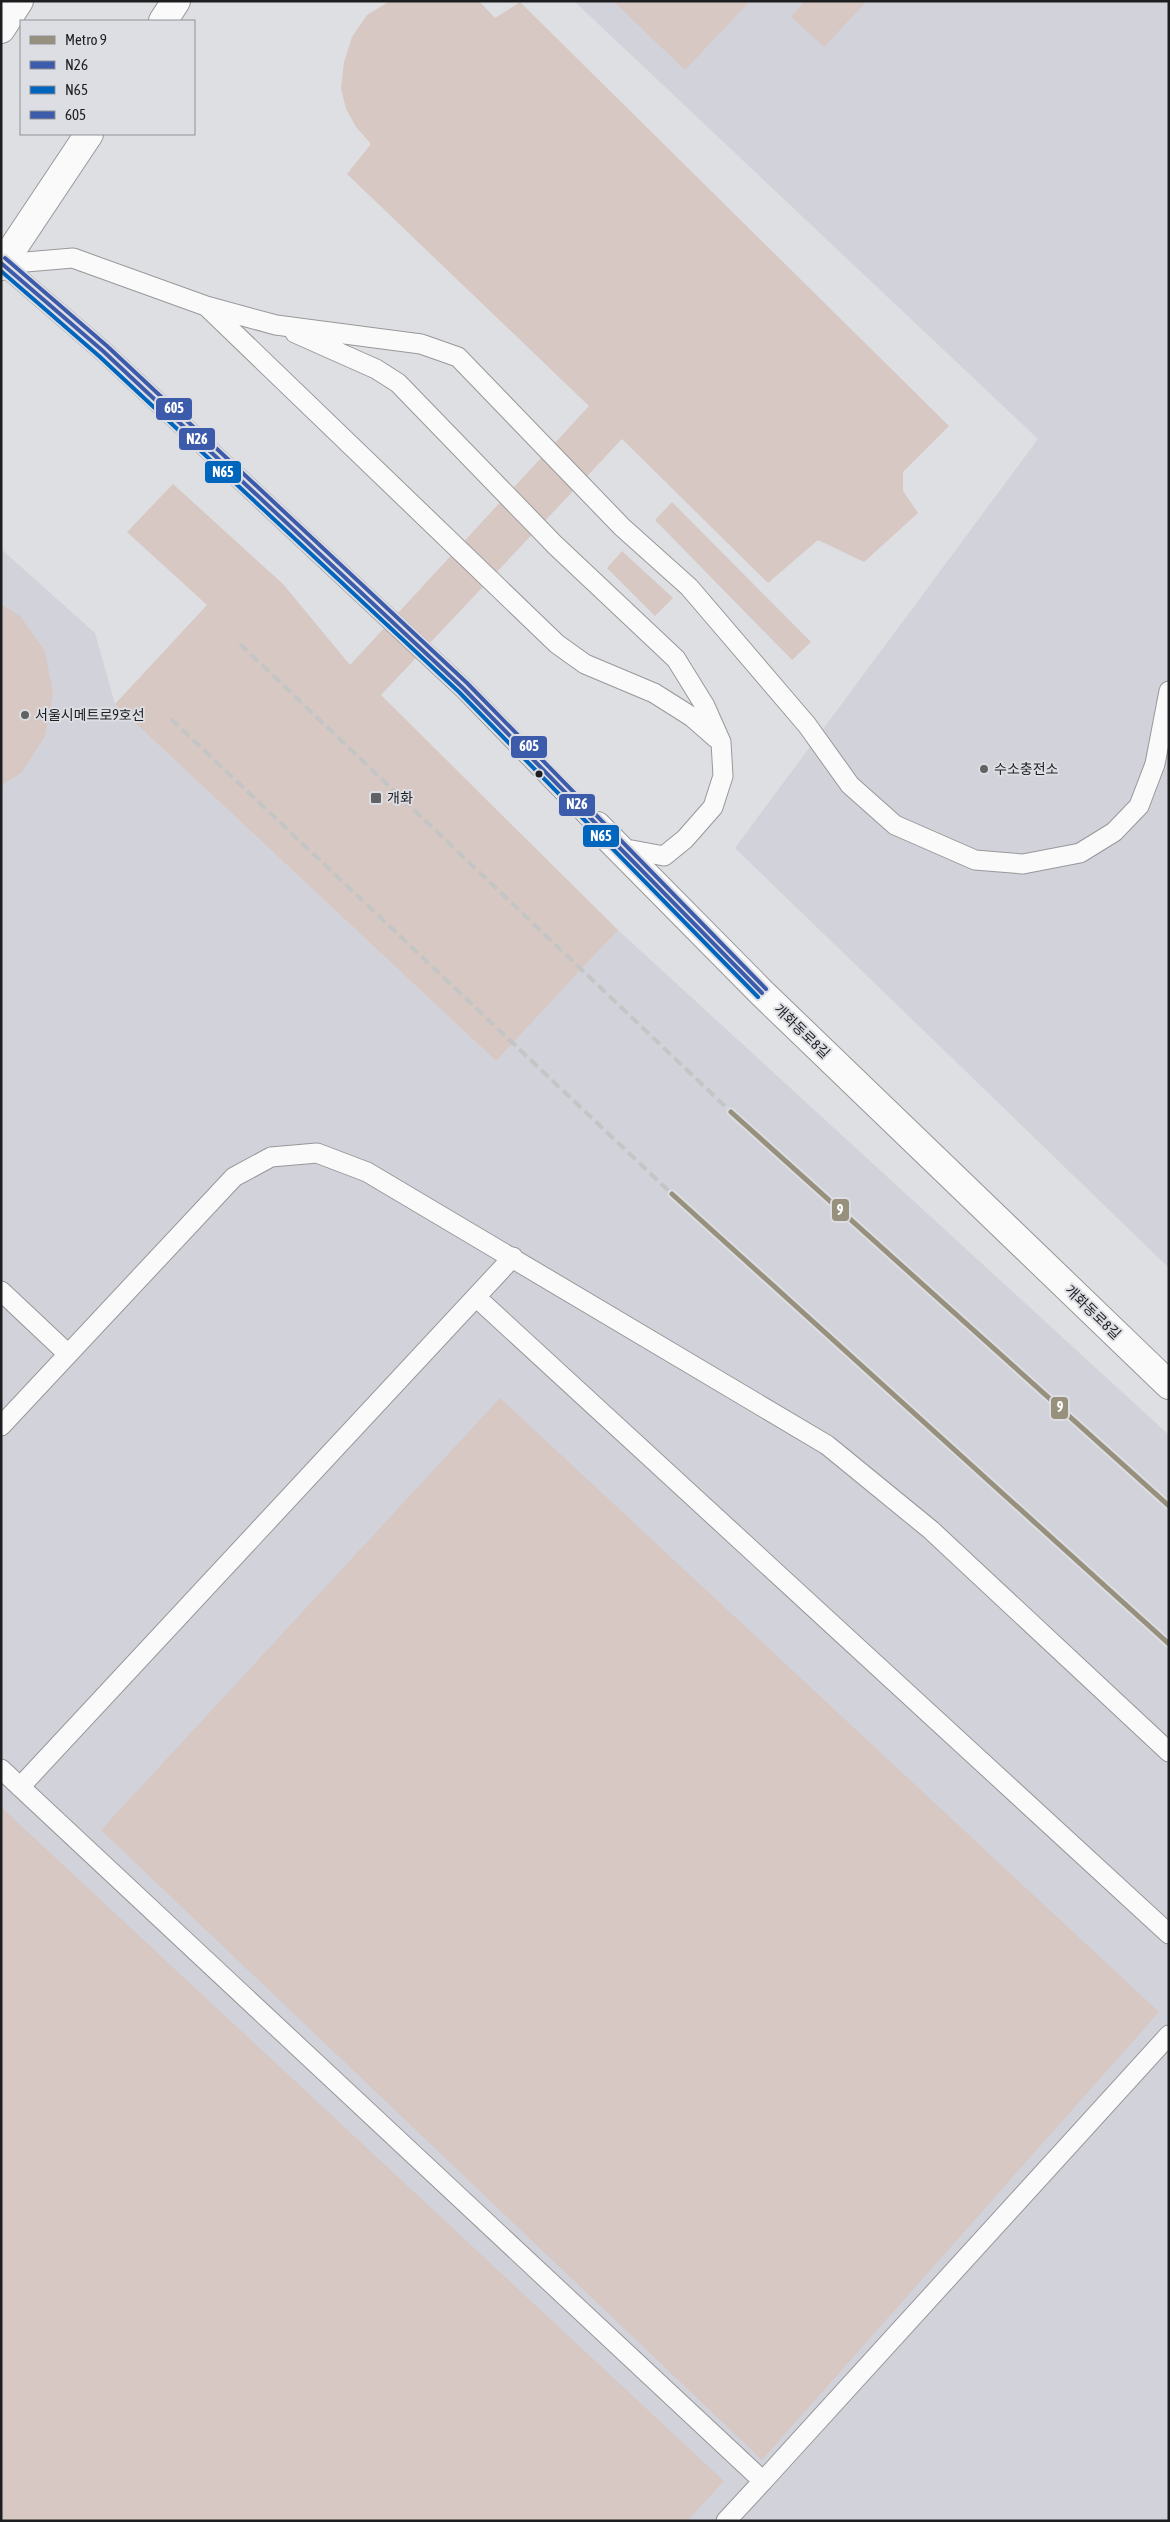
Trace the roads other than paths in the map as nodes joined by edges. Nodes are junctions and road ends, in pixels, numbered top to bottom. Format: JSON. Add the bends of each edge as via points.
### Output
{"nodes":[{"id":1,"x":20,"y":1,"type":"edge"},
{"id":2,"x":176,"y":1,"type":"edge"},
{"id":3,"x":164,"y":20,"type":"edge"},
{"id":4,"x":1,"y":29,"type":"edge"},
{"id":5,"x":88,"y":135,"type":"edge"},
{"id":6,"x":2,"y":264,"type":"edge"},
{"id":7,"x":206,"y":306,"type":"junction"},
{"id":8,"x":276,"y":325,"type":"junction"},
{"id":9,"x":1169,"y":691,"type":"edge"},
{"id":10,"x":721,"y":742,"type":"junction"},
{"id":11,"x":597,"y":826,"type":"joint"},
{"id":12,"x":632,"y":850,"type":"dead end"},
{"id":13,"x":512,"y":1257,"type":"junction"},
{"id":14,"x":1,"y":1291,"type":"edge"},
{"id":15,"x":476,"y":1297,"type":"junction"},
{"id":16,"x":68,"y":1354,"type":"junction"},
{"id":17,"x":1169,"y":1384,"type":"edge"},
{"id":18,"x":1,"y":1426,"type":"edge"},
{"id":19,"x":1169,"y":1752,"type":"edge"},
{"id":20,"x":1,"y":1769,"type":"edge"},
{"id":21,"x":20,"y":1787,"type":"junction"},
{"id":22,"x":1169,"y":1934,"type":"edge"},
{"id":23,"x":1169,"y":2035,"type":"edge"},
{"id":24,"x":763,"y":2481,"type":"junction"},
{"id":25,"x":726,"y":2521,"type":"edge"}],
"edges":[{"from":1,"to":4,"type":"main road"},
{"from":2,"to":3,"type":"main road"},
{"from":5,"to":6,"type":"main road"},
{"from":6,"to":7,"type":"lane","via":[[73,258]]},
{"from":6,"to":11,"type":"lane","name":"개화동로8길","via":[[102,351],[463,688]]},
{"from":7,"to":8,"type":"lane"},
{"from":7,"to":10,"type":"lane","via":[[557,644],[585,664],[654,693]]},
{"from":8,"to":9,"type":"lane","via":[[420,344],[458,357],[622,527],[689,586],[807,725],[850,785],[895,826],[975,860],[1023,864],[1080,853],[1114,832],[1140,806],[1155,764]]},
{"from":8,"to":10,"type":"lane","via":[[376,369],[398,383],[555,545],[676,659],[705,706]]},
{"from":10,"to":12,"type":"lane","via":[[723,776],[713,807],[685,839],[664,856]]},
{"from":11,"to":17,"type":"main road","name":"개화동로8길","via":[[762,993]]},
{"from":13,"to":15,"type":"lane"},
{"from":13,"to":16,"type":"lane","via":[[367,1172],[317,1153],[271,1156],[234,1177]]},
{"from":13,"to":19,"type":"lane","via":[[827,1445],[930,1530]]},
{"from":14,"to":16,"type":"lane"},
{"from":15,"to":21,"type":"lane"},
{"from":15,"to":22,"type":"lane"},
{"from":16,"to":18,"type":"lane"},
{"from":20,"to":21,"type":"lane"},
{"from":21,"to":24,"type":"lane"},
{"from":23,"to":24,"type":"lane"},
{"from":24,"to":25,"type":"lane"}]}
